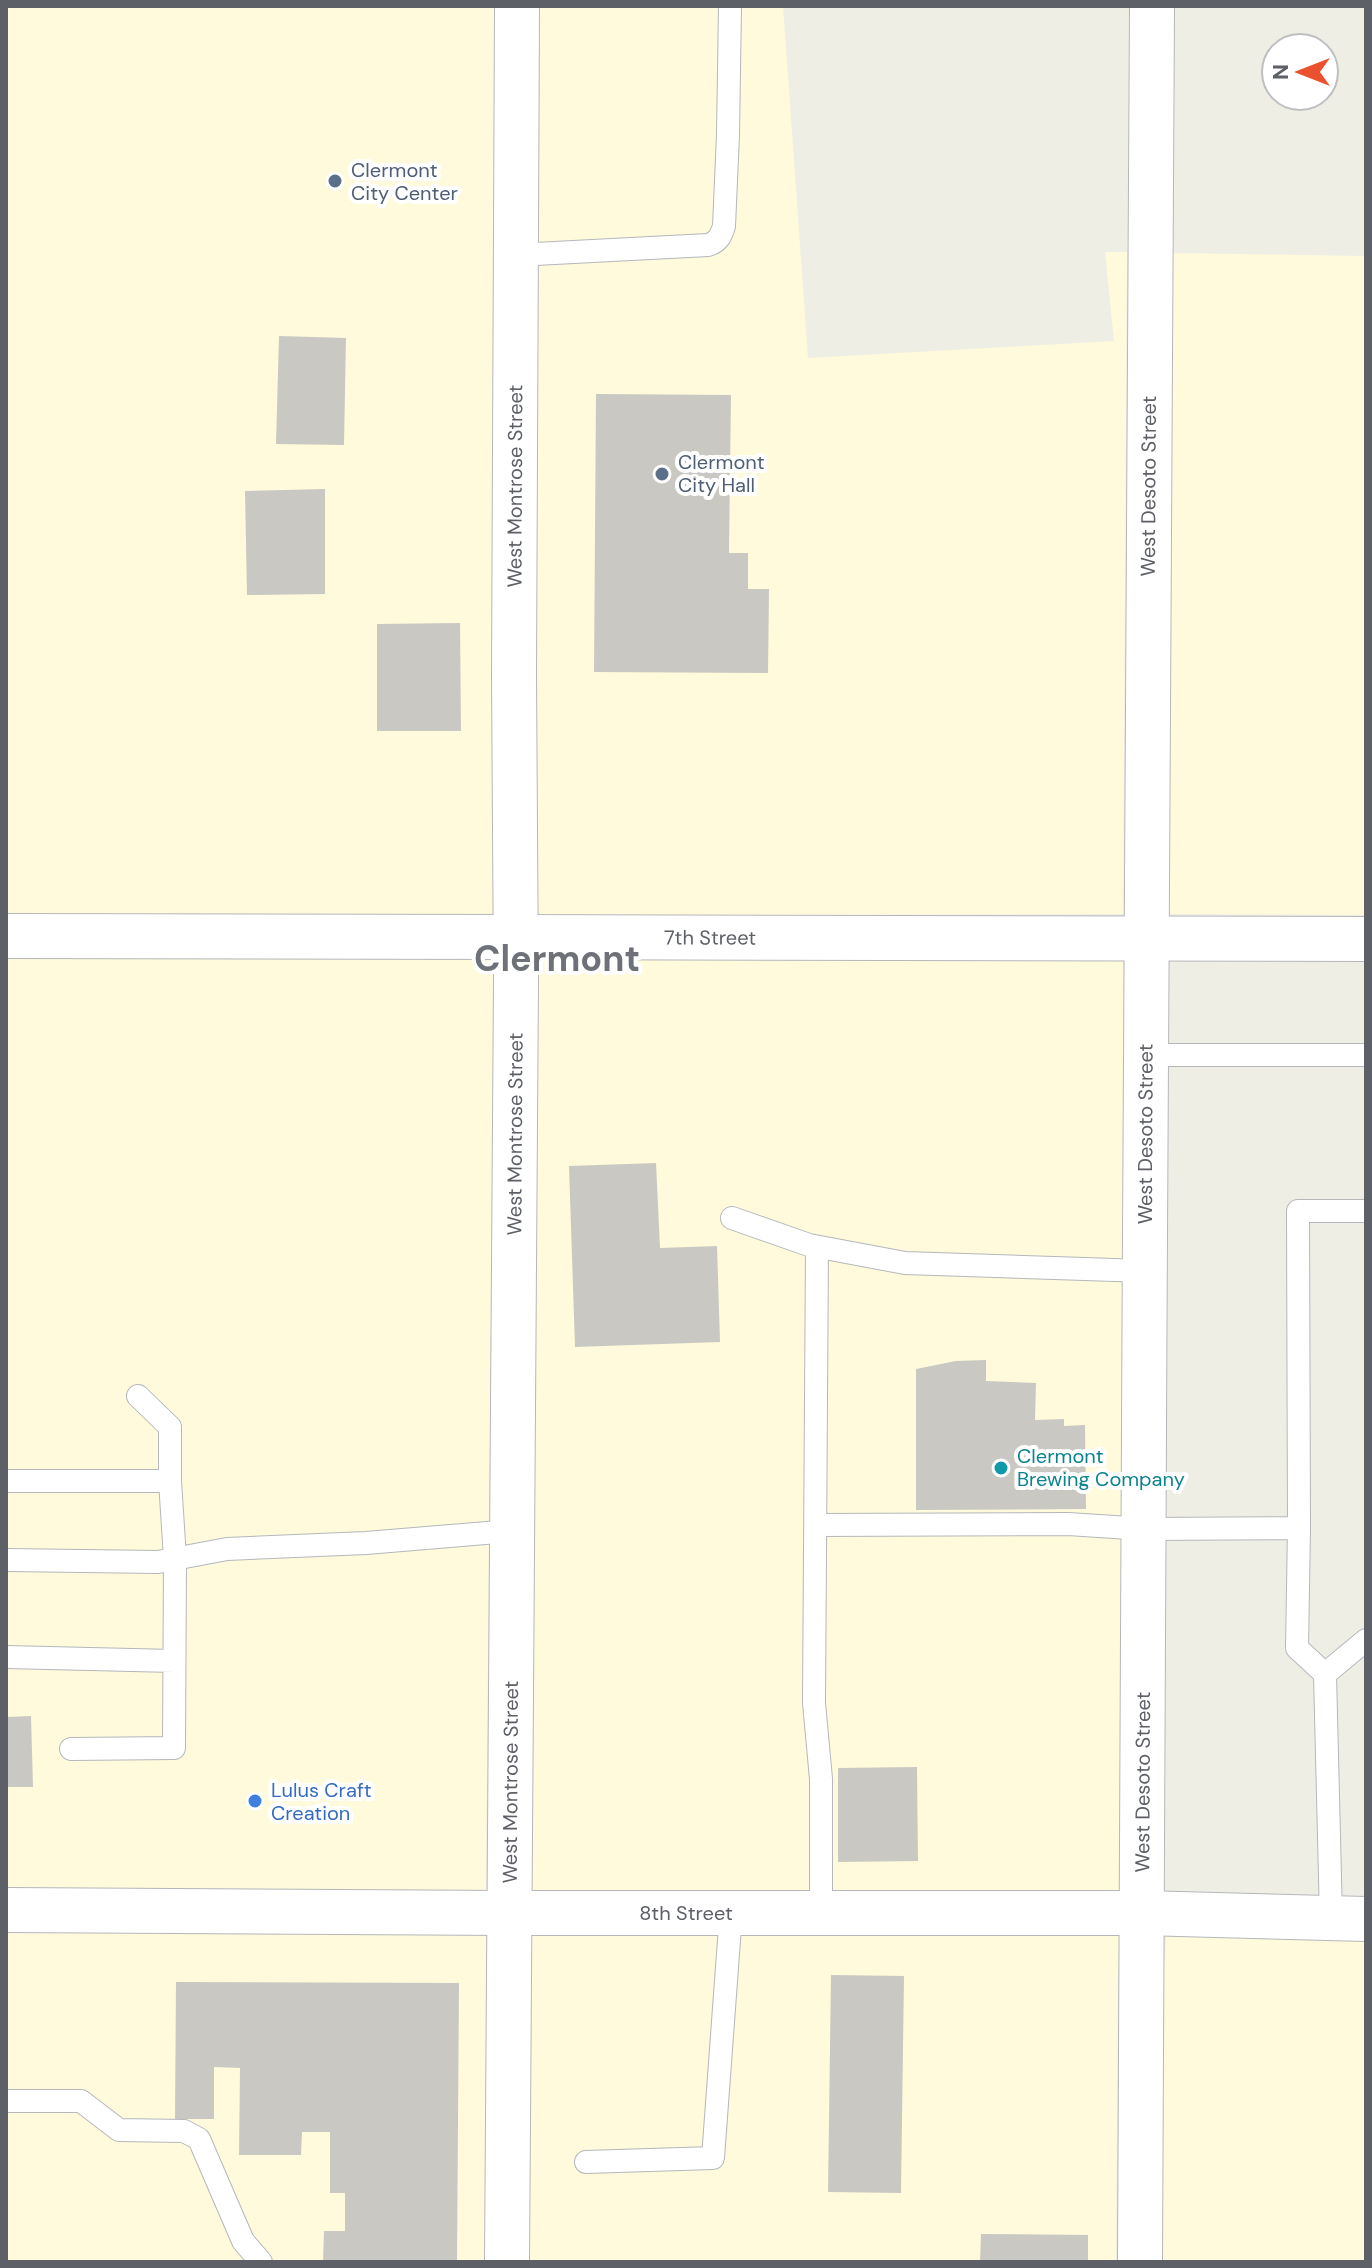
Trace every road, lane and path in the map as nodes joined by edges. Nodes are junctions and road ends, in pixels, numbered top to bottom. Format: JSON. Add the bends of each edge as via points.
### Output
{"nodes":[{"id":1,"x":517,"y":6,"type":"edge"},
{"id":2,"x":730,"y":6,"type":"edge"},
{"id":3,"x":1152,"y":6,"type":"edge"},
{"id":4,"x":516,"y":255,"type":"junction"},
{"id":5,"x":6,"y":936,"type":"edge"},
{"id":6,"x":516,"y":937,"type":"junction"},
{"id":7,"x":1145,"y":939,"type":"junction"},
{"id":8,"x":1366,"y":939,"type":"edge"},
{"id":9,"x":1145,"y":1055,"type":"junction"},
{"id":10,"x":1366,"y":1055,"type":"edge"},
{"id":11,"x":1366,"y":1211,"type":"edge"},
{"id":12,"x":732,"y":1218,"type":"dead end"},
{"id":13,"x":817,"y":1247,"type":"junction"},
{"id":14,"x":1145,"y":1271,"type":"junction"},
{"id":15,"x":138,"y":1396,"type":"dead end"},
{"id":16,"x":6,"y":1481,"type":"edge"},
{"id":17,"x":170,"y":1481,"type":"junction"},
{"id":18,"x":816,"y":1525,"type":"junction"},
{"id":19,"x":1299,"y":1528,"type":"junction"},
{"id":20,"x":1145,"y":1529,"type":"junction"},
{"id":21,"x":511,"y":1531,"type":"junction"},
{"id":22,"x":175,"y":1558,"type":"junction"},
{"id":23,"x":6,"y":1560,"type":"edge"},
{"id":24,"x":1366,"y":1640,"type":"edge"},
{"id":25,"x":6,"y":1657,"type":"edge"},
{"id":26,"x":174,"y":1661,"type":"junction"},
{"id":27,"x":1325,"y":1674,"type":"junction"},
{"id":28,"x":71,"y":1749,"type":"dead end"},
{"id":29,"x":6,"y":1910,"type":"edge"},
{"id":30,"x":509,"y":1913,"type":"junction"},
{"id":31,"x":731,"y":1913,"type":"junction"},
{"id":32,"x":821,"y":1913,"type":"junction"},
{"id":33,"x":1142,"y":1913,"type":"junction"},
{"id":34,"x":1349,"y":1918,"type":"edge"},
{"id":35,"x":6,"y":2101,"type":"edge"},
{"id":36,"x":586,"y":2162,"type":"dead end"},
{"id":37,"x":261,"y":2262,"type":"edge"},
{"id":38,"x":507,"y":2262,"type":"edge"},
{"id":39,"x":1140,"y":2262,"type":"edge"}],
"edges":[{"from":1,"to":4,"type":"street","name":"West Montrose Street"},
{"from":2,"to":4,"type":"lane","via":[[724,226],[715,243]]},
{"from":3,"to":7,"type":"street","name":"West Desoto Street"},
{"from":4,"to":6,"type":"street","name":"West Montrose Street"},
{"from":5,"to":6,"type":"street","name":"7th Street"},
{"from":6,"to":7,"type":"street","name":"7th Street"},
{"from":6,"to":21,"type":"street","name":"West Montrose Street"},
{"from":7,"to":8,"type":"street","name":"7th Street"},
{"from":7,"to":9,"type":"street","name":"West Desoto Street"},
{"from":9,"to":10,"type":"lane"},
{"from":9,"to":14,"type":"street","name":"West Desoto Street"},
{"from":11,"to":19,"type":"lane","via":[[1298,1211]]},
{"from":12,"to":13,"type":"lane"},
{"from":13,"to":14,"type":"lane","via":[[905,1263]]},
{"from":13,"to":18,"type":"lane"},
{"from":14,"to":20,"type":"street","name":"West Desoto Street"},
{"from":15,"to":17,"type":"lane","via":[[170,1427]]},
{"from":16,"to":17,"type":"lane"},
{"from":17,"to":22,"type":"lane"},
{"from":18,"to":20,"type":"lane","via":[[1068,1524]]},
{"from":18,"to":32,"type":"lane","via":[[814,1703],[821,1779]]},
{"from":19,"to":20,"type":"lane"},
{"from":19,"to":27,"type":"lane","via":[[1297,1648]]},
{"from":20,"to":33,"type":"street","name":"West Desoto Street"},
{"from":21,"to":22,"type":"lane","via":[[227,1549]]},
{"from":21,"to":30,"type":"street","name":"West Montrose Street"},
{"from":22,"to":23,"type":"lane"},
{"from":22,"to":26,"type":"lane"},
{"from":24,"to":27,"type":"lane"},
{"from":25,"to":26,"type":"lane"},
{"from":26,"to":28,"type":"lane","via":[[174,1748]]},
{"from":27,"to":34,"type":"lane"},
{"from":29,"to":30,"type":"street","name":"8th Street"},
{"from":30,"to":31,"type":"street","name":"8th Street"},
{"from":30,"to":38,"type":"street","name":"West Montrose Street"},
{"from":31,"to":32,"type":"street","name":"8th Street"},
{"from":31,"to":36,"type":"lane","via":[[713,2158]]},
{"from":32,"to":33,"type":"street","name":"8th Street"},
{"from":33,"to":34,"type":"street","name":"8th Street"},
{"from":33,"to":39,"type":"street","name":"West Desoto Street"},
{"from":35,"to":37,"type":"lane","via":[[81,2101],[119,2130],[184,2131],[199,2139],[243,2241]]}]}
